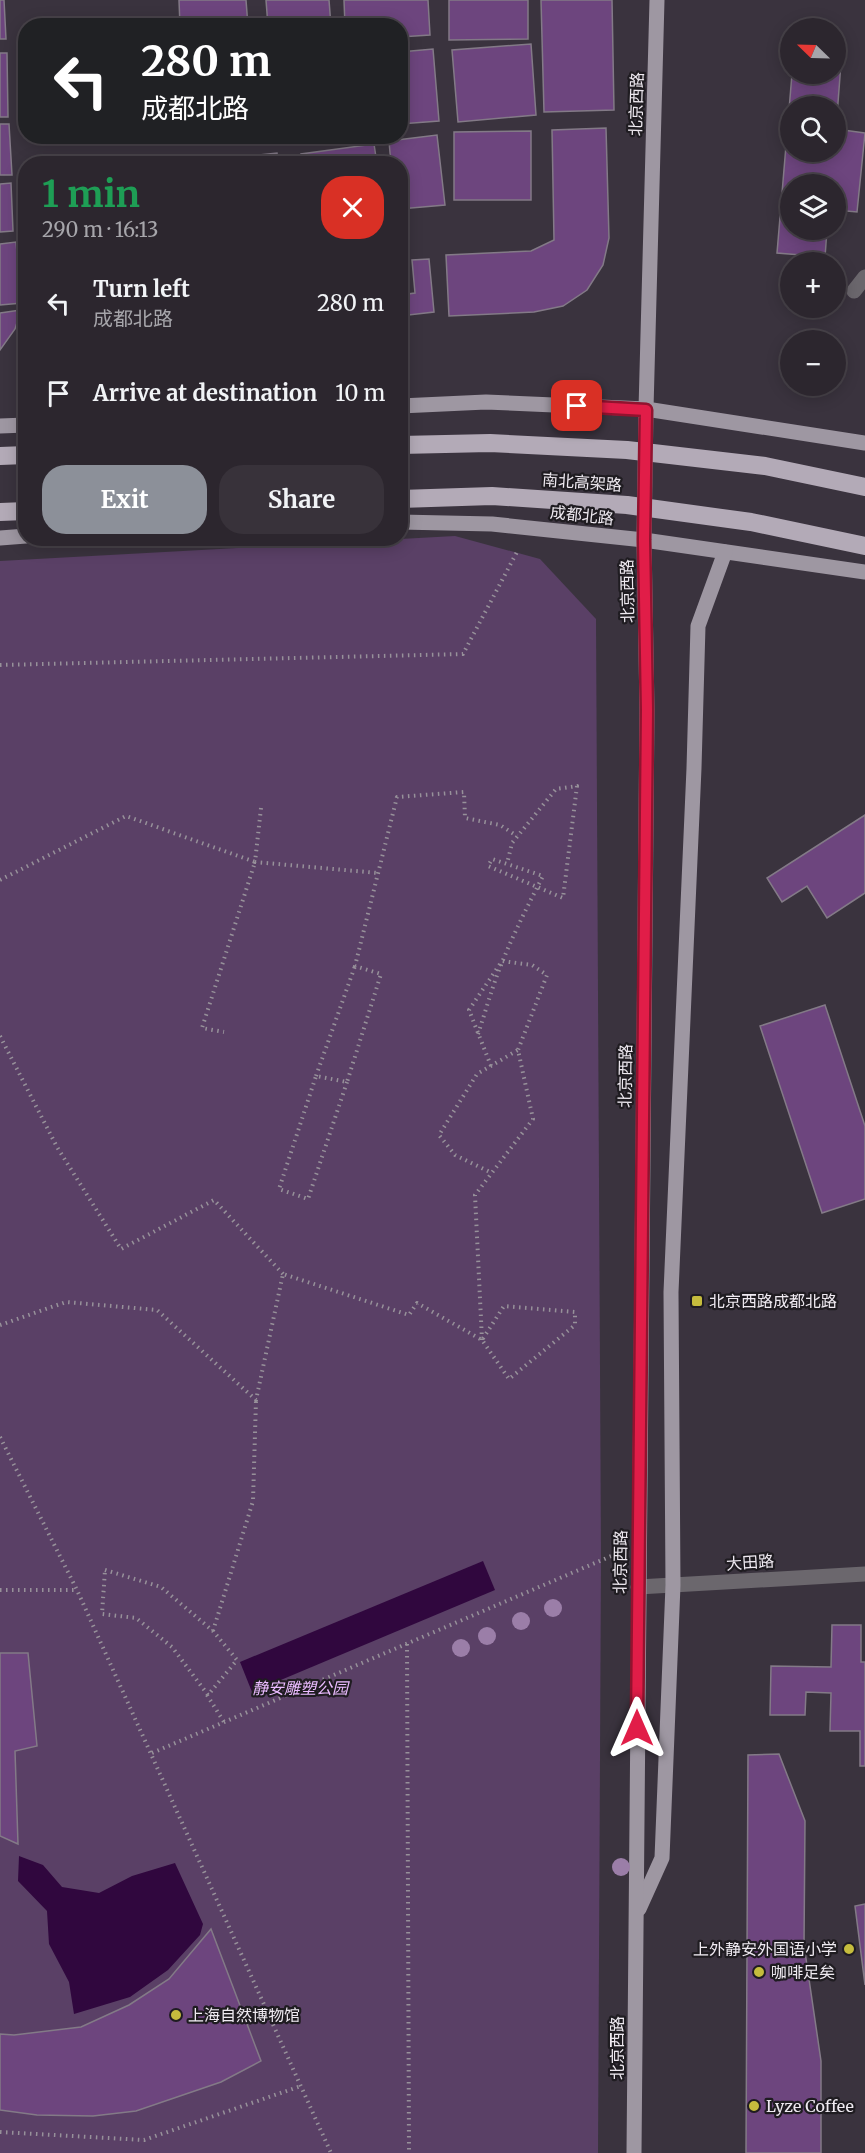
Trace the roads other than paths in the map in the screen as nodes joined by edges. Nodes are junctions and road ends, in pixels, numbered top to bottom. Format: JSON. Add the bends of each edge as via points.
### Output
{"nodes":[{"id":1,"x":657,"y":0,"type":"edge"},
{"id":2,"x":865,"y":278,"type":"edge"},
{"id":3,"x":854,"y":291,"type":"dead end"},
{"id":4,"x":408,"y":406,"type":"edge"},
{"id":5,"x":646,"y":410,"type":"junction"},
{"id":6,"x":18,"y":425,"type":"edge"},
{"id":7,"x":0,"y":426,"type":"edge"},
{"id":8,"x":865,"y":443,"type":"edge"},
{"id":9,"x":408,"y":445,"type":"edge"},
{"id":10,"x":18,"y":455,"type":"edge"},
{"id":11,"x":0,"y":456,"type":"edge"},
{"id":12,"x":865,"y":487,"type":"edge"},
{"id":13,"x":408,"y":499,"type":"edge"},
{"id":14,"x":18,"y":511,"type":"edge"},
{"id":15,"x":0,"y":512,"type":"edge"},
{"id":16,"x":408,"y":522,"type":"edge"},
{"id":17,"x":18,"y":536,"type":"edge"},
{"id":18,"x":0,"y":537,"type":"edge"},
{"id":19,"x":644,"y":540,"type":"junction"},
{"id":20,"x":865,"y":546,"type":"edge"},
{"id":21,"x":725,"y":552,"type":"junction"},
{"id":22,"x":865,"y":572,"type":"edge"},
{"id":23,"x":865,"y":1574,"type":"edge"},
{"id":24,"x":673,"y":1585,"type":"junction"},
{"id":25,"x":638,"y":1587,"type":"junction"},
{"id":26,"x":636,"y":1916,"type":"junction"},
{"id":27,"x":634,"y":2153,"type":"edge"}],
"edges":[{"from":1,"to":5,"type":"main road","name":"北京西路"},
{"from":2,"to":3,"type":"street"},
{"from":4,"to":5,"type":"main road","via":[[486,402]]},
{"from":5,"to":8,"type":"main road"},
{"from":5,"to":19,"type":"main road","name":"北京西路"},
{"from":6,"to":7,"type":"main road"},
{"from":9,"to":12,"type":"highway","name":"南北高架路","via":[[490,443],[627,450],[765,466]]},
{"from":10,"to":11,"type":"highway"},
{"from":13,"to":20,"type":"highway","name":"南北高架路","via":[[492,496],[627,505],[751,522]]},
{"from":14,"to":15,"type":"highway"},
{"from":16,"to":19,"type":"main road","name":"成都北路","via":[[492,524]]},
{"from":17,"to":18,"type":"main road"},
{"from":19,"to":21,"type":"main road","name":"成都北路"},
{"from":19,"to":25,"type":"main road","name":"北京西路","via":[[647,710]]},
{"from":21,"to":22,"type":"main road","name":"成都北路"},
{"from":21,"to":24,"type":"main road","via":[[698,626],[671,1292]]},
{"from":23,"to":24,"type":"street","name":"大田路"},
{"from":24,"to":25,"type":"street","name":"大田路"},
{"from":24,"to":26,"type":"main road","via":[[662,1858]]},
{"from":25,"to":26,"type":"main road","name":"北京西路"},
{"from":26,"to":27,"type":"main road","name":"北京西路"}]}
